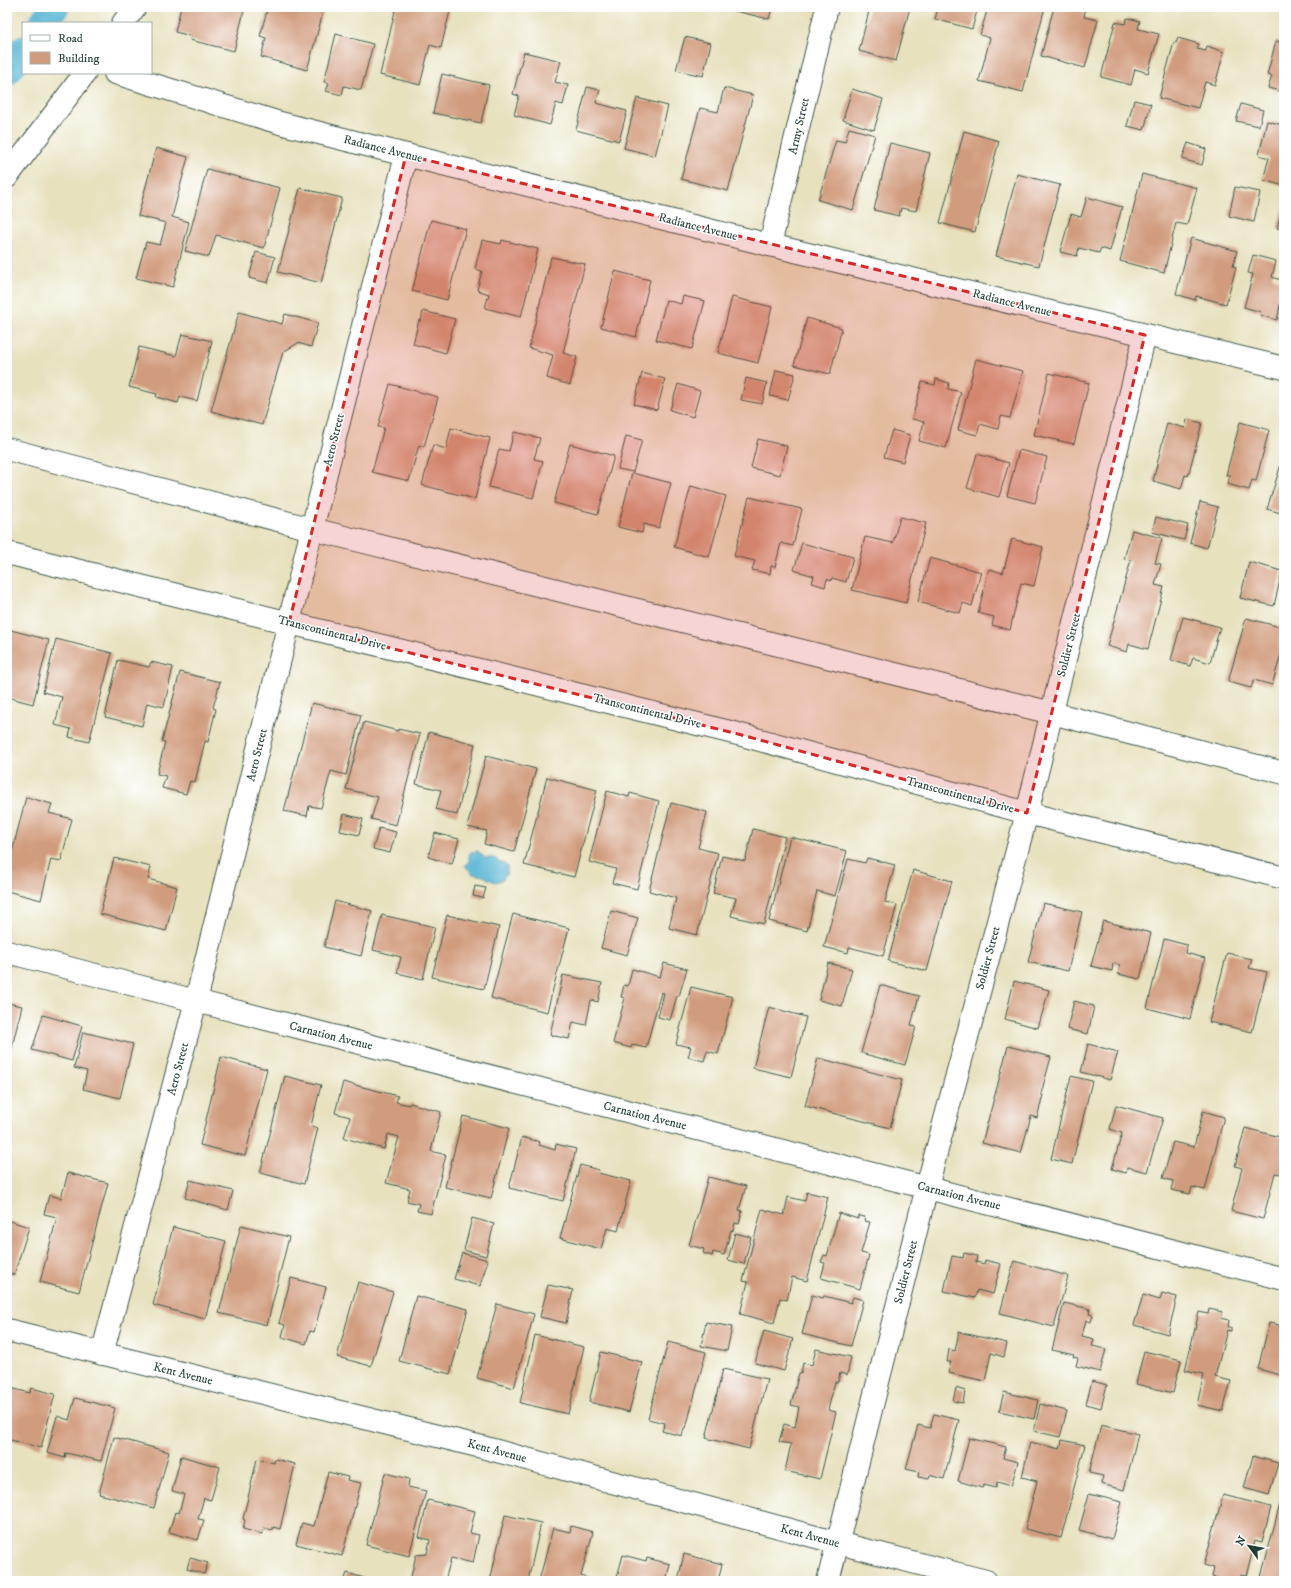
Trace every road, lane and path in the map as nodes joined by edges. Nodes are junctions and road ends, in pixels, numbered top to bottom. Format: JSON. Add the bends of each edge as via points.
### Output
{"nodes":[{"id":1,"x":135,"y":7,"type":"edge"},
{"id":2,"x":827,"y":7,"type":"edge"},
{"id":3,"x":124,"y":22,"type":"edge"},
{"id":4,"x":84,"y":74,"type":"edge"},
{"id":5,"x":117,"y":74,"type":"edge"},
{"id":6,"x":406,"y":155,"type":"junction"},
{"id":7,"x":7,"y":177,"type":"edge"},
{"id":8,"x":770,"y":245,"type":"junction"},
{"id":9,"x":1145,"y":335,"type":"junction"},
{"id":10,"x":1284,"y":368,"type":"edge"},
{"id":11,"x":7,"y":449,"type":"edge"},
{"id":12,"x":312,"y":529,"type":"junction"},
{"id":13,"x":7,"y":554,"type":"edge"},
{"id":14,"x":290,"y":623,"type":"junction"},
{"id":15,"x":1052,"y":713,"type":"junction"},
{"id":16,"x":1284,"y":773,"type":"edge"},
{"id":17,"x":1026,"y":813,"type":"junction"},
{"id":18,"x":1284,"y":878,"type":"edge"},
{"id":19,"x":7,"y":952,"type":"edge"},
{"id":20,"x":196,"y":1002,"type":"junction"},
{"id":21,"x":927,"y":1187,"type":"junction"},
{"id":22,"x":1284,"y":1279,"type":"edge"},
{"id":23,"x":7,"y":1330,"type":"edge"},
{"id":24,"x":102,"y":1354,"type":"junction"},
{"id":25,"x":838,"y":1543,"type":"junction"},
{"id":26,"x":828,"y":1581,"type":"edge"},
{"id":27,"x":986,"y":1581,"type":"edge"}],
"edges":[{"from":1,"to":3,"type":"street"},
{"from":2,"to":8,"type":"street","name":"Army Street"},
{"from":4,"to":7,"type":"street"},
{"from":5,"to":6,"type":"street","name":"Radiance Avenue","via":[[280,123]]},
{"from":6,"to":8,"type":"street","name":"Radiance Avenue"},
{"from":6,"to":12,"type":"street","name":"Aero Street"},
{"from":8,"to":9,"type":"street","name":"Radiance Avenue"},
{"from":9,"to":10,"type":"street","name":"Radiance Avenue"},
{"from":9,"to":15,"type":"street","name":"Soldier Street"},
{"from":11,"to":12,"type":"street"},
{"from":12,"to":14,"type":"street","name":"Aero Street"},
{"from":12,"to":15,"type":"street"},
{"from":13,"to":14,"type":"street","name":"Transcontinental Drive"},
{"from":14,"to":17,"type":"street","name":"Transcontinental Drive","via":[[738,734]]},
{"from":14,"to":20,"type":"street","name":"Aero Street"},
{"from":15,"to":16,"type":"street"},
{"from":15,"to":17,"type":"street","name":"Soldier Street"},
{"from":17,"to":18,"type":"street","name":"Transcontinental Drive"},
{"from":17,"to":21,"type":"street","name":"Soldier Street"},
{"from":19,"to":20,"type":"street","name":"Carnation Avenue"},
{"from":20,"to":21,"type":"street","name":"Carnation Avenue"},
{"from":20,"to":24,"type":"street","name":"Aero Street"},
{"from":21,"to":22,"type":"street","name":"Carnation Avenue"},
{"from":21,"to":25,"type":"street","name":"Soldier Street"},
{"from":23,"to":24,"type":"street","name":"Kent Avenue"},
{"from":24,"to":25,"type":"street","name":"Kent Avenue","via":[[482,1447]]},
{"from":25,"to":26,"type":"street","name":"Soldier Street"},
{"from":25,"to":27,"type":"street","name":"Kent Avenue"}]}
